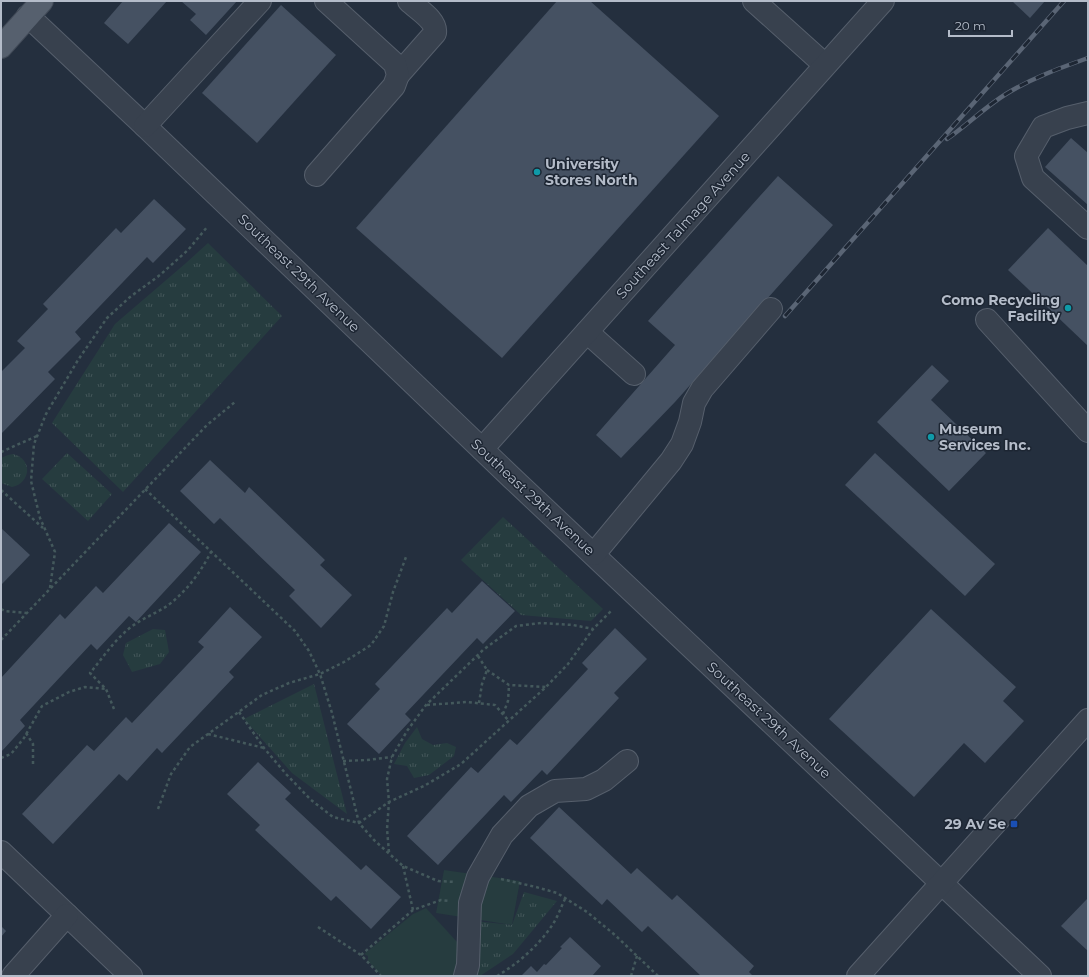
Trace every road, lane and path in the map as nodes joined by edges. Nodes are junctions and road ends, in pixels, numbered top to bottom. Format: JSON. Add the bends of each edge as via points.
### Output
{"nodes":[{"id":1,"x":260,"y":1,"type":"edge"},
{"id":2,"x":326,"y":1,"type":"edge"},
{"id":3,"x":409,"y":1,"type":"edge"},
{"id":4,"x":754,"y":1,"type":"edge"},
{"id":5,"x":883,"y":1,"type":"edge"},
{"id":6,"x":35,"y":9,"type":"edge"},
{"id":7,"x":1,"y":47,"type":"edge"},
{"id":8,"x":825,"y":65,"type":"junction"},
{"id":9,"x":398,"y":75,"type":"junction"},
{"id":10,"x":1088,"y":113,"type":"edge"},
{"id":11,"x":145,"y":126,"type":"junction"},
{"id":12,"x":316,"y":175,"type":"dead end"},
{"id":13,"x":208,"y":226,"type":"dead end"},
{"id":14,"x":1088,"y":228,"type":"edge"},
{"id":15,"x":771,"y":309,"type":"dead end"},
{"id":16,"x":987,"y":320,"type":"dead end"},
{"id":17,"x":588,"y":332,"type":"junction"},
{"id":18,"x":634,"y":374,"type":"dead end"},
{"id":19,"x":235,"y":402,"type":"dead end"},
{"id":20,"x":1088,"y":430,"type":"edge"},
{"id":21,"x":37,"y":436,"type":"junction"},
{"id":22,"x":482,"y":449,"type":"junction"},
{"id":23,"x":1,"y":452,"type":"edge"},
{"id":24,"x":145,"y":489,"type":"junction"},
{"id":25,"x":1,"y":490,"type":"edge"},
{"id":26,"x":45,"y":530,"type":"junction"},
{"id":27,"x":211,"y":552,"type":"junction"},
{"id":28,"x":594,"y":554,"type":"junction"},
{"id":29,"x":406,"y":557,"type":"dead end"},
{"id":30,"x":50,"y":588,"type":"junction"},
{"id":31,"x":1,"y":609,"type":"edge"},
{"id":32,"x":612,"y":610,"type":"dead end"},
{"id":33,"x":26,"y":613,"type":"junction"},
{"id":34,"x":593,"y":629,"type":"junction"},
{"id":35,"x":1,"y":640,"type":"edge"},
{"id":36,"x":477,"y":655,"type":"junction"},
{"id":37,"x":487,"y":670,"type":"junction"},
{"id":38,"x":320,"y":674,"type":"junction"},
{"id":39,"x":509,"y":685,"type":"junction"},
{"id":40,"x":546,"y":687,"type":"junction"},
{"id":41,"x":106,"y":689,"type":"junction"},
{"id":42,"x":479,"y":703,"type":"junction"},
{"id":43,"x":426,"y":705,"type":"junction"},
{"id":44,"x":114,"y":709,"type":"dead end"},
{"id":45,"x":239,"y":712,"type":"junction"},
{"id":46,"x":503,"y":714,"type":"junction"},
{"id":47,"x":508,"y":720,"type":"junction"},
{"id":48,"x":1088,"y":720,"type":"edge"},
{"id":49,"x":26,"y":734,"type":"junction"},
{"id":50,"x":208,"y":734,"type":"junction"},
{"id":51,"x":264,"y":748,"type":"junction"},
{"id":52,"x":1,"y":758,"type":"edge"},
{"id":53,"x":392,"y":758,"type":"junction"},
{"id":54,"x":343,"y":761,"type":"junction"},
{"id":55,"x":627,"y":761,"type":"dead end"},
{"id":56,"x":33,"y":767,"type":"dead end"},
{"id":57,"x":389,"y":802,"type":"junction"},
{"id":58,"x":158,"y":809,"type":"dead end"},
{"id":59,"x":359,"y":824,"type":"junction"},
{"id":60,"x":1,"y":852,"type":"edge"},
{"id":61,"x":389,"y":853,"type":"junction"},
{"id":62,"x":403,"y":866,"type":"junction"},
{"id":63,"x":478,"y":877,"type":"junction"},
{"id":64,"x":942,"y":883,"type":"junction"},
{"id":65,"x":565,"y":899,"type":"junction"},
{"id":66,"x":470,"y":903,"type":"junction"},
{"id":67,"x":413,"y":910,"type":"junction"},
{"id":68,"x":67,"y":915,"type":"junction"},
{"id":69,"x":318,"y":926,"type":"dead end"},
{"id":70,"x":361,"y":955,"type":"junction"},
{"id":71,"x":637,"y":956,"type":"junction"},
{"id":72,"x":13,"y":976,"type":"edge"},
{"id":73,"x":131,"y":976,"type":"edge"},
{"id":74,"x":381,"y":976,"type":"edge"},
{"id":75,"x":465,"y":976,"type":"edge"},
{"id":76,"x":497,"y":976,"type":"edge"},
{"id":77,"x":631,"y":976,"type":"edge"},
{"id":78,"x":658,"y":976,"type":"edge"},
{"id":79,"x":858,"y":976,"type":"edge"},
{"id":80,"x":1040,"y":976,"type":"edge"}],
"edges":[{"from":1,"to":11,"type":"street"},
{"from":2,"to":9,"type":"street","via":[[395,64]]},
{"from":3,"to":9,"type":"street","via":[[431,21],[435,33]]},
{"from":4,"to":8,"type":"street"},
{"from":5,"to":8,"type":"street","name":"Southeast Talmage Avenue"},
{"from":6,"to":7,"type":"main road"},
{"from":6,"to":11,"type":"street","name":"Southeast 29th Avenue"},
{"from":8,"to":17,"type":"street","name":"Southeast Talmage Avenue"},
{"from":9,"to":12,"type":"street","via":[[394,86]]},
{"from":10,"to":14,"type":"street","via":[[1043,127],[1026,156],[1033,178]]},
{"from":11,"to":22,"type":"street","name":"Southeast 29th Avenue"},
{"from":13,"to":21,"type":"path","via":[[188,250],[107,318],[50,407]]},
{"from":15,"to":28,"type":"street","via":[[702,389],[694,403],[682,444],[671,461]]},
{"from":16,"to":20,"type":"street"},
{"from":17,"to":18,"type":"street"},
{"from":17,"to":22,"type":"street","name":"Southeast Talmage Avenue"},
{"from":19,"to":24,"type":"path","via":[[207,425]]},
{"from":21,"to":23,"type":"path"},
{"from":21,"to":26,"type":"path","via":[[31,481]]},
{"from":22,"to":28,"type":"street","name":"Southeast 29th Avenue"},
{"from":24,"to":27,"type":"path"},
{"from":24,"to":30,"type":"path"},
{"from":25,"to":26,"type":"path"},
{"from":26,"to":30,"type":"path","via":[[55,552]]},
{"from":27,"to":38,"type":"path","via":[[295,630]]},
{"from":27,"to":41,"type":"path","via":[[202,570],[188,588],[168,606],[124,633],[90,673]]},
{"from":28,"to":64,"type":"street","name":"Southeast 29th Avenue"},
{"from":29,"to":38,"type":"path","via":[[384,626],[371,645]]},
{"from":30,"to":33,"type":"path"},
{"from":31,"to":33,"type":"path"},
{"from":32,"to":34,"type":"path"},
{"from":33,"to":35,"type":"path"},
{"from":34,"to":36,"type":"path","via":[[541,623],[516,626]]},
{"from":34,"to":40,"type":"path","via":[[568,664]]},
{"from":36,"to":37,"type":"path"},
{"from":36,"to":43,"type":"path"},
{"from":37,"to":39,"type":"path"},
{"from":37,"to":42,"type":"path"},
{"from":38,"to":45,"type":"path","via":[[289,683],[262,695]]},
{"from":38,"to":54,"type":"path"},
{"from":39,"to":40,"type":"path"},
{"from":39,"to":46,"type":"path","via":[[508,701]]},
{"from":40,"to":47,"type":"path"},
{"from":41,"to":44,"type":"path"},
{"from":41,"to":49,"type":"path","via":[[84,687],[42,706]]},
{"from":42,"to":43,"type":"path"},
{"from":42,"to":46,"type":"path","via":[[495,705]]},
{"from":43,"to":53,"type":"path"},
{"from":45,"to":50,"type":"path"},
{"from":45,"to":51,"type":"path"},
{"from":46,"to":47,"type":"path"},
{"from":47,"to":57,"type":"path","via":[[461,764],[424,786]]},
{"from":48,"to":64,"type":"street"},
{"from":49,"to":52,"type":"path","via":[[11,754]]},
{"from":49,"to":56,"type":"path","via":[[33,744]]},
{"from":50,"to":51,"type":"path"},
{"from":50,"to":58,"type":"path","via":[[190,747],[171,774]]},
{"from":51,"to":59,"type":"path","via":[[311,800],[333,816]]},
{"from":53,"to":54,"type":"path"},
{"from":53,"to":57,"type":"path","via":[[386,779]]},
{"from":54,"to":59,"type":"path"},
{"from":55,"to":63,"type":"street","via":[[604,780],[586,789],[556,791],[529,806],[502,835]]},
{"from":57,"to":59,"type":"path"},
{"from":57,"to":61,"type":"path"},
{"from":59,"to":61,"type":"path"},
{"from":60,"to":68,"type":"street"},
{"from":61,"to":62,"type":"path"},
{"from":62,"to":63,"type":"path","via":[[438,881],[460,883]]},
{"from":62,"to":67,"type":"path"},
{"from":63,"to":65,"type":"path","via":[[502,879],[536,887],[557,893]]},
{"from":63,"to":66,"type":"street"},
{"from":64,"to":79,"type":"street"},
{"from":64,"to":80,"type":"street","name":"Southeast 29th Avenue"},
{"from":65,"to":71,"type":"path","via":[[587,912]]},
{"from":65,"to":76,"type":"path","via":[[554,924],[533,949]]},
{"from":66,"to":67,"type":"path","via":[[441,900]]},
{"from":66,"to":75,"type":"street","via":[[468,965]]},
{"from":67,"to":70,"type":"path"},
{"from":68,"to":72,"type":"street"},
{"from":68,"to":73,"type":"street"},
{"from":69,"to":70,"type":"path"},
{"from":70,"to":74,"type":"path"},
{"from":71,"to":77,"type":"path"},
{"from":71,"to":78,"type":"path"}]}
